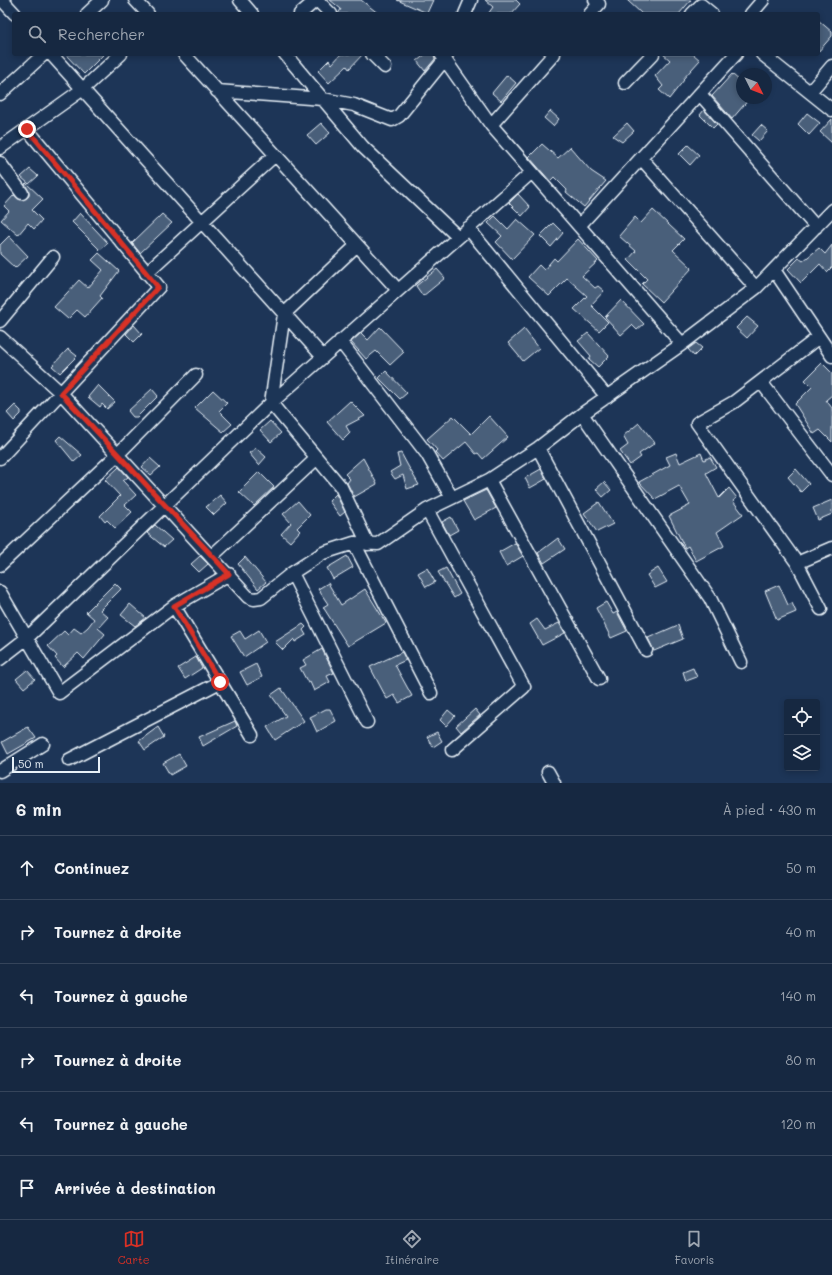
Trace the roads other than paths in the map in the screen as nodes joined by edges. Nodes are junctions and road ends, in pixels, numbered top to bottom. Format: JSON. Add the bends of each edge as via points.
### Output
{"nodes":[{"id":1,"x":2,"y":0,"type":"edge"},
{"id":2,"x":102,"y":0,"type":"edge"},
{"id":3,"x":135,"y":0,"type":"edge"},
{"id":4,"x":240,"y":0,"type":"edge"},
{"id":5,"x":316,"y":0,"type":"edge"},
{"id":6,"x":471,"y":0,"type":"edge"},
{"id":7,"x":596,"y":0,"type":"edge"},
{"id":8,"x":763,"y":0,"type":"edge"},
{"id":9,"x":13,"y":12,"type":"edge"},
{"id":10,"x":88,"y":12,"type":"edge"},
{"id":11,"x":146,"y":12,"type":"edge"},
{"id":12,"x":250,"y":12,"type":"edge"},
{"id":13,"x":302,"y":12,"type":"edge"},
{"id":14,"x":329,"y":12,"type":"edge"},
{"id":15,"x":466,"y":12,"type":"edge"},
{"id":16,"x":592,"y":12,"type":"edge"},
{"id":17,"x":694,"y":12,"type":"edge"},
{"id":18,"x":710,"y":12,"type":"edge"},
{"id":19,"x":753,"y":12,"type":"edge"},
{"id":20,"x":42,"y":56,"type":"edge"},
{"id":21,"x":53,"y":56,"type":"edge"},
{"id":22,"x":119,"y":56,"type":"edge"},
{"id":23,"x":186,"y":56,"type":"edge"},
{"id":24,"x":287,"y":56,"type":"edge"},
{"id":25,"x":374,"y":56,"type":"edge"},
{"id":26,"x":444,"y":56,"type":"edge"},
{"id":27,"x":552,"y":56,"type":"edge"},
{"id":28,"x":651,"y":56,"type":"edge"},
{"id":29,"x":734,"y":56,"type":"edge"},
{"id":30,"x":765,"y":56,"type":"edge"},
{"id":31,"x":832,"y":66,"type":"edge"},
{"id":32,"x":385,"y":67,"type":"dead end"},
{"id":33,"x":625,"y":84,"type":"dead end"},
{"id":34,"x":83,"y":89,"type":"junction"},
{"id":35,"x":217,"y":91,"type":"junction"},
{"id":36,"x":810,"y":92,"type":"junction"},
{"id":37,"x":0,"y":94,"type":"edge"},
{"id":38,"x":700,"y":94,"type":"junction"},
{"id":39,"x":323,"y":99,"type":"junction"},
{"id":40,"x":832,"y":110,"type":"edge"},
{"id":41,"x":491,"y":125,"type":"junction"},
{"id":42,"x":27,"y":129,"type":"junction"},
{"id":43,"x":0,"y":148,"type":"edge"},
{"id":44,"x":275,"y":155,"type":"junction"},
{"id":45,"x":641,"y":158,"type":"junction"},
{"id":46,"x":0,"y":163,"type":"edge"},
{"id":47,"x":532,"y":172,"type":"junction"},
{"id":48,"x":22,"y":193,"type":"dead end"},
{"id":49,"x":831,"y":214,"type":"edge"},
{"id":50,"x":202,"y":222,"type":"junction"},
{"id":51,"x":579,"y":226,"type":"junction"},
{"id":52,"x":816,"y":227,"type":"junction"},
{"id":53,"x":468,"y":228,"type":"junction"},
{"id":54,"x":458,"y":237,"type":"junction"},
{"id":55,"x":357,"y":245,"type":"junction"},
{"id":56,"x":53,"y":257,"type":"dead end"},
{"id":57,"x":774,"y":270,"type":"junction"},
{"id":58,"x":146,"y":273,"type":"junction"},
{"id":59,"x":756,"y":288,"type":"junction"},
{"id":60,"x":398,"y":290,"type":"junction"},
{"id":61,"x":284,"y":314,"type":"junction"},
{"id":62,"x":0,"y":321,"type":"edge"},
{"id":63,"x":0,"y":337,"type":"edge"},
{"id":64,"x":819,"y":337,"type":"junction"},
{"id":65,"x":340,"y":341,"type":"junction"},
{"id":66,"x":682,"y":344,"type":"junction"},
{"id":67,"x":832,"y":356,"type":"edge"},
{"id":68,"x":323,"y":357,"type":"junction"},
{"id":69,"x":196,"y":375,"type":"dead end"},
{"id":70,"x":761,"y":382,"type":"junction"},
{"id":71,"x":61,"y":393,"type":"junction"},
{"id":72,"x":607,"y":397,"type":"junction"},
{"id":73,"x":270,"y":403,"type":"junction"},
{"id":74,"x":582,"y":414,"type":"junction"},
{"id":75,"x":538,"y":448,"type":"junction"},
{"id":76,"x":118,"y":454,"type":"junction"},
{"id":77,"x":0,"y":458,"type":"edge"},
{"id":78,"x":317,"y":458,"type":"junction"},
{"id":79,"x":832,"y":475,"type":"edge"},
{"id":80,"x":489,"y":480,"type":"junction"},
{"id":81,"x":452,"y":498,"type":"junction"},
{"id":82,"x":164,"y":504,"type":"junction"},
{"id":83,"x":427,"y":510,"type":"junction"},
{"id":84,"x":354,"y":543,"type":"junction"},
{"id":85,"x":368,"y":544,"type":"junction"},
{"id":86,"x":832,"y":548,"type":"edge"},
{"id":87,"x":212,"y":556,"type":"junction"},
{"id":88,"x":797,"y":563,"type":"junction"},
{"id":89,"x":0,"y":565,"type":"edge"},
{"id":90,"x":292,"y":573,"type":"junction"},
{"id":91,"x":229,"y":574,"type":"junction"},
{"id":92,"x":0,"y":592,"type":"edge"},
{"id":93,"x":174,"y":606,"type":"junction"},
{"id":94,"x":821,"y":609,"type":"dead end"},
{"id":95,"x":26,"y":638,"type":"junction"},
{"id":96,"x":646,"y":650,"type":"dead end"},
{"id":97,"x":0,"y":659,"type":"edge"},
{"id":98,"x":741,"y":662,"type":"dead end"},
{"id":99,"x":600,"y":679,"type":"dead end"},
{"id":100,"x":220,"y":682,"type":"junction"},
{"id":101,"x":431,"y":693,"type":"dead end"},
{"id":102,"x":367,"y":722,"type":"dead end"},
{"id":103,"x":252,"y":735,"type":"dead end"},
{"id":104,"x":43,"y":744,"type":"dead end"},
{"id":105,"x":452,"y":750,"type":"dead end"},
{"id":106,"x":69,"y":760,"type":"dead end"},
{"id":107,"x":0,"y":771,"type":"edge"},
{"id":108,"x":548,"y":772,"type":"dead end"},
{"id":109,"x":554,"y":783,"type":"edge"}],
"edges":[{"from":1,"to":9,"type":"street"},
{"from":2,"to":10,"type":"street"},
{"from":3,"to":11,"type":"street"},
{"from":4,"to":12,"type":"street"},
{"from":5,"to":13,"type":"street"},
{"from":5,"to":14,"type":"street"},
{"from":6,"to":15,"type":"street"},
{"from":7,"to":16,"type":"street","via":[[599,4]]},
{"from":8,"to":19,"type":"street"},
{"from":17,"to":18,"type":"street","via":[[701,5]]},
{"from":20,"to":37,"type":"street"},
{"from":21,"to":34,"type":"street"},
{"from":22,"to":34,"type":"street"},
{"from":23,"to":35,"type":"street"},
{"from":24,"to":39,"type":"street"},
{"from":25,"to":32,"type":"street"},
{"from":26,"to":39,"type":"street","via":[[399,116],[392,120],[354,106]]},
{"from":26,"to":41,"type":"street"},
{"from":27,"to":41,"type":"street"},
{"from":28,"to":33,"type":"street"},
{"from":29,"to":38,"type":"street"},
{"from":30,"to":36,"type":"street"},
{"from":31,"to":36,"type":"street"},
{"from":34,"to":42,"type":"street"},
{"from":34,"to":50,"type":"street"},
{"from":35,"to":39,"type":"street"},
{"from":35,"to":44,"type":"street"},
{"from":36,"to":40,"type":"street"},
{"from":38,"to":45,"type":"street"},
{"from":38,"to":52,"type":"street"},
{"from":39,"to":54,"type":"street","via":[[363,147]]},
{"from":41,"to":47,"type":"street"},
{"from":42,"to":43,"type":"street"},
{"from":42,"to":58,"type":"street"},
{"from":44,"to":50,"type":"street"},
{"from":44,"to":55,"type":"street"},
{"from":45,"to":51,"type":"street"},
{"from":45,"to":59,"type":"street"},
{"from":46,"to":48,"type":"street"},
{"from":47,"to":51,"type":"street"},
{"from":47,"to":53,"type":"street"},
{"from":49,"to":52,"type":"street"},
{"from":50,"to":58,"type":"street"},
{"from":50,"to":61,"type":"street"},
{"from":51,"to":66,"type":"street"},
{"from":52,"to":57,"type":"street"},
{"from":53,"to":54,"type":"street"},
{"from":53,"to":72,"type":"street"},
{"from":54,"to":60,"type":"street"},
{"from":55,"to":60,"type":"street"},
{"from":55,"to":61,"type":"street"},
{"from":56,"to":62,"type":"street"},
{"from":57,"to":59,"type":"street"},
{"from":57,"to":64,"type":"street"},
{"from":58,"to":71,"type":"street","via":[[158,287]]},
{"from":59,"to":66,"type":"street"},
{"from":60,"to":65,"type":"street"},
{"from":61,"to":68,"type":"street"},
{"from":61,"to":73,"type":"street"},
{"from":63,"to":71,"type":"street"},
{"from":64,"to":67,"type":"street"},
{"from":64,"to":70,"type":"street"},
{"from":65,"to":68,"type":"street"},
{"from":65,"to":81,"type":"street","via":[[427,454]]},
{"from":66,"to":72,"type":"street"},
{"from":68,"to":73,"type":"street"},
{"from":69,"to":76,"type":"street"},
{"from":70,"to":79,"type":"street"},
{"from":70,"to":88,"type":"street","via":[[734,402],[697,423]]},
{"from":71,"to":76,"type":"street"},
{"from":71,"to":77,"type":"street"},
{"from":72,"to":74,"type":"street"},
{"from":73,"to":78,"type":"street"},
{"from":73,"to":82,"type":"street"},
{"from":74,"to":75,"type":"street"},
{"from":74,"to":98,"type":"street","via":[[710,598]]},
{"from":75,"to":80,"type":"street"},
{"from":75,"to":96,"type":"street"},
{"from":76,"to":82,"type":"street"},
{"from":76,"to":89,"type":"street"},
{"from":78,"to":85,"type":"street","via":[[341,487]]},
{"from":78,"to":87,"type":"street"},
{"from":80,"to":81,"type":"street"},
{"from":80,"to":99,"type":"street"},
{"from":81,"to":83,"type":"street"},
{"from":82,"to":87,"type":"street"},
{"from":82,"to":95,"type":"street"},
{"from":83,"to":85,"type":"street","via":[[378,544]]},
{"from":83,"to":105,"type":"street","via":[[524,687]]},
{"from":84,"to":85,"type":"street"},
{"from":84,"to":90,"type":"street","via":[[323,553]]},
{"from":84,"to":101,"type":"street"},
{"from":86,"to":88,"type":"street"},
{"from":87,"to":91,"type":"street"},
{"from":88,"to":94,"type":"street"},
{"from":90,"to":91,"type":"street","via":[[261,598],[254,599],[248,596]]},
{"from":90,"to":102,"type":"street"},
{"from":91,"to":93,"type":"street"},
{"from":92,"to":95,"type":"street"},
{"from":93,"to":95,"type":"street","via":[[59,693]]},
{"from":93,"to":100,"type":"street"},
{"from":95,"to":97,"type":"street"},
{"from":100,"to":103,"type":"street"},
{"from":100,"to":106,"type":"street"},
{"from":104,"to":107,"type":"street"},
{"from":108,"to":109,"type":"street"}]}
